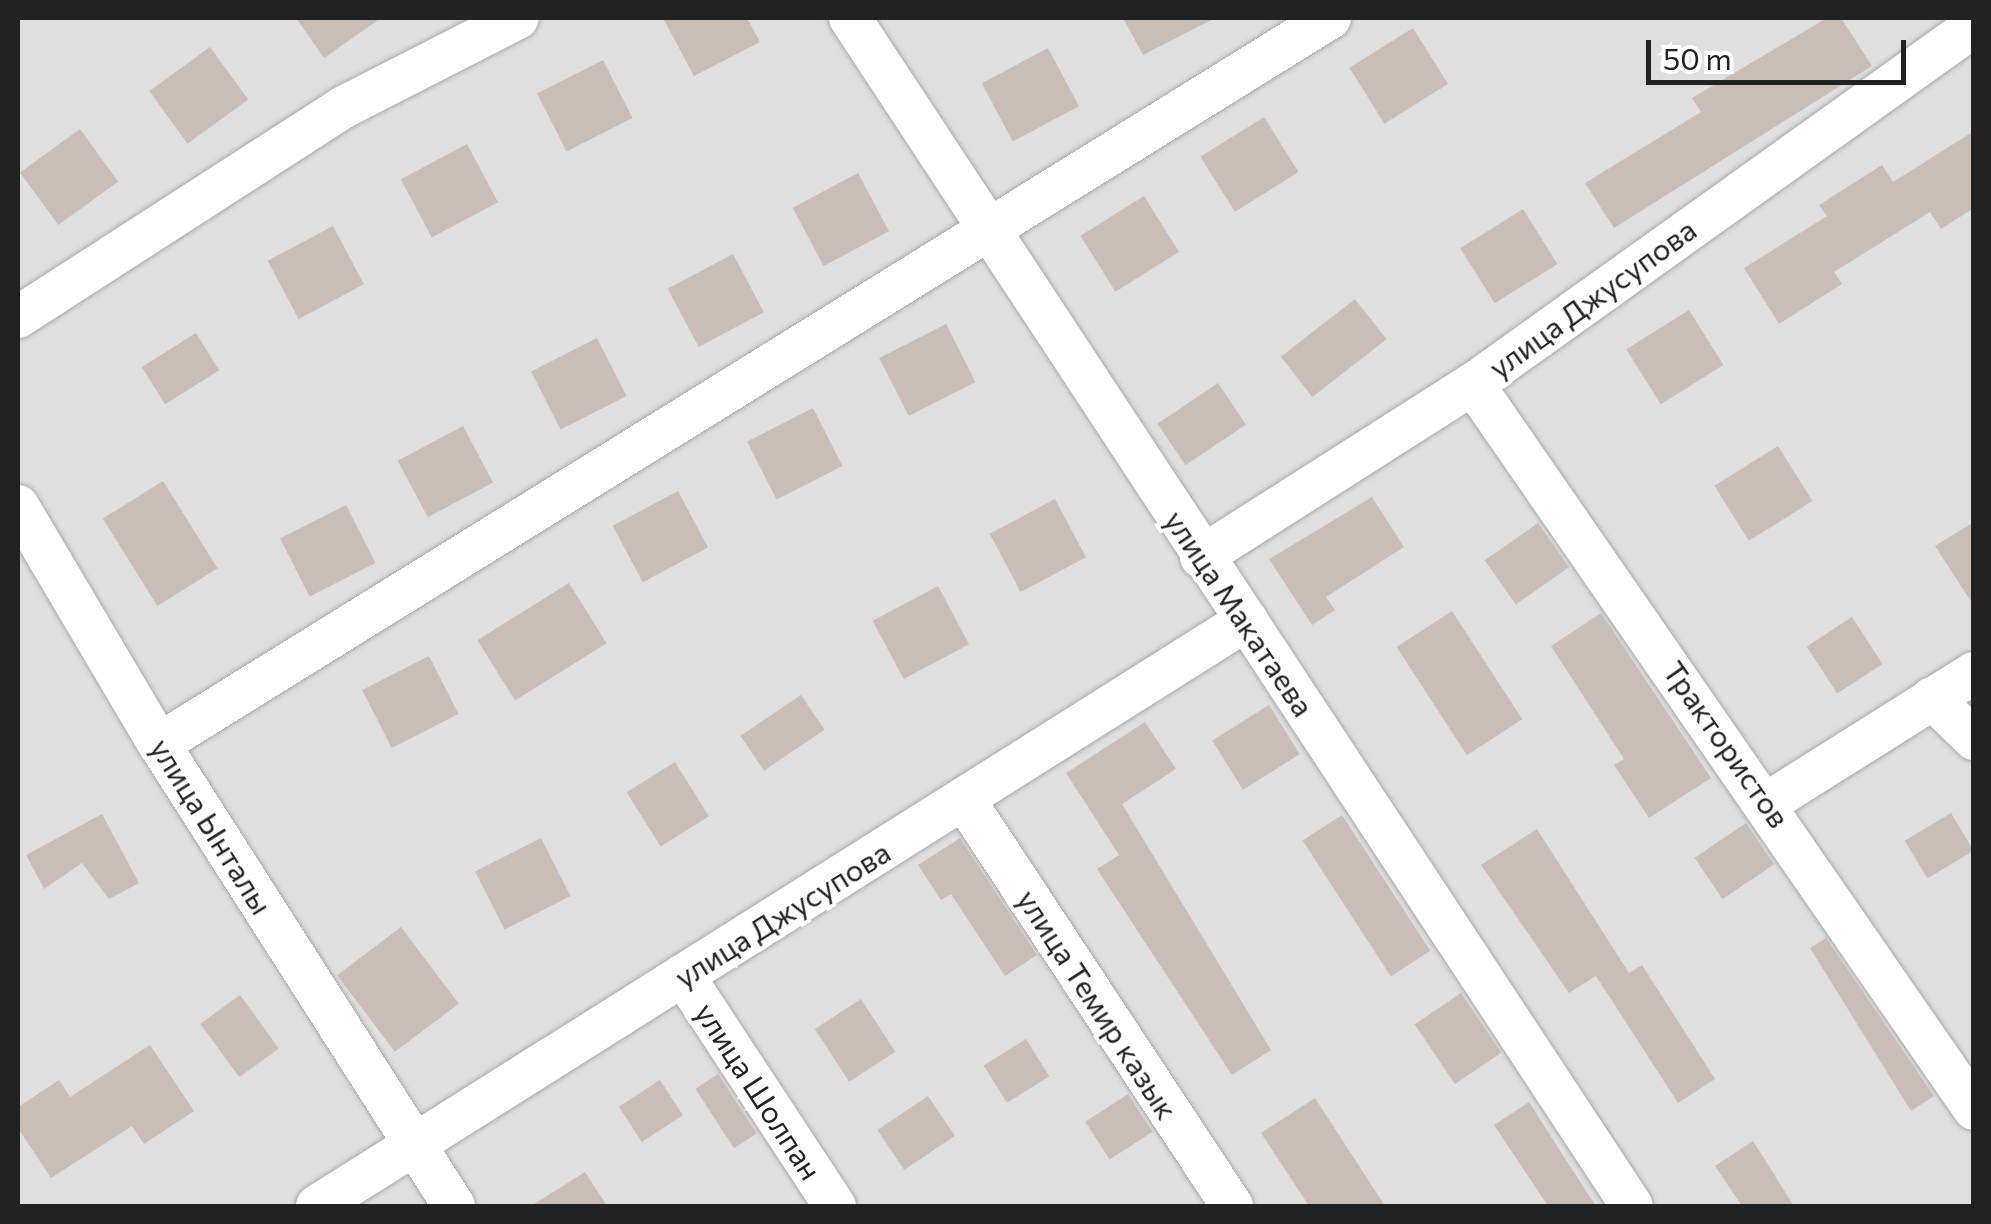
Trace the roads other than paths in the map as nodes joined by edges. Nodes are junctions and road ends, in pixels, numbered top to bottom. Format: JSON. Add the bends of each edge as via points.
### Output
{"nodes":[{"id":1,"x":518,"y":18,"type":"edge"},
{"id":2,"x":850,"y":18,"type":"edge"},
{"id":3,"x":1330,"y":18,"type":"edge"},
{"id":4,"x":1974,"y":26,"type":"edge"},
{"id":5,"x":990,"y":230,"type":"junction"},
{"id":6,"x":18,"y":317,"type":"edge"},
{"id":7,"x":1473,"y":384,"type":"junction"},
{"id":8,"x":18,"y":506,"type":"edge"},
{"id":9,"x":1201,"y":557,"type":"junction"},
{"id":10,"x":1247,"y":620,"type":"junction"},
{"id":11,"x":1974,"y":673,"type":"edge"},
{"id":12,"x":1932,"y":698,"type":"junction"},
{"id":13,"x":1974,"y":738,"type":"edge"},
{"id":14,"x":159,"y":744,"type":"junction"},
{"id":15,"x":965,"y":801,"type":"junction"},
{"id":16,"x":1769,"y":802,"type":"junction"},
{"id":17,"x":684,"y":975,"type":"junction"},
{"id":18,"x":1974,"y":1109,"type":"edge"},
{"id":19,"x":414,"y":1142,"type":"junction"},
{"id":20,"x":317,"y":1206,"type":"edge"},
{"id":21,"x":454,"y":1206,"type":"edge"},
{"id":22,"x":836,"y":1206,"type":"edge"},
{"id":23,"x":1232,"y":1206,"type":"edge"},
{"id":24,"x":1632,"y":1206,"type":"edge"}],
"edges":[{"from":1,"to":6,"type":"street","via":[[344,107]]},
{"from":2,"to":5,"type":"street","name":"улица Макатаева"},
{"from":3,"to":5,"type":"street"},
{"from":4,"to":7,"type":"street","name":"улица Джусупова"},
{"from":5,"to":9,"type":"street","name":"улица Макатаева"},
{"from":5,"to":14,"type":"street"},
{"from":7,"to":9,"type":"street","name":"улица Джусупова"},
{"from":7,"to":16,"type":"street","name":"Трактористов"},
{"from":8,"to":14,"type":"street","name":"улица Ынталы"},
{"from":9,"to":10,"type":"street","name":"улица Макатаева"},
{"from":10,"to":15,"type":"street","name":"улица Джусупова"},
{"from":10,"to":24,"type":"street","name":"улица Макатаева"},
{"from":11,"to":12,"type":"street"},
{"from":12,"to":13,"type":"street"},
{"from":12,"to":16,"type":"street"},
{"from":14,"to":19,"type":"street","name":"улица Ынталы"},
{"from":15,"to":17,"type":"street","name":"улица Джусупова"},
{"from":15,"to":23,"type":"street","name":"улица Темир казык"},
{"from":16,"to":18,"type":"street","name":"Трактористов"},
{"from":17,"to":19,"type":"street","name":"улица Джусупова"},
{"from":17,"to":22,"type":"street","name":"улица Шолпан"},
{"from":19,"to":20,"type":"street","name":"улица Джусупова"},
{"from":19,"to":21,"type":"street","name":"улица Ынталы"}]}
